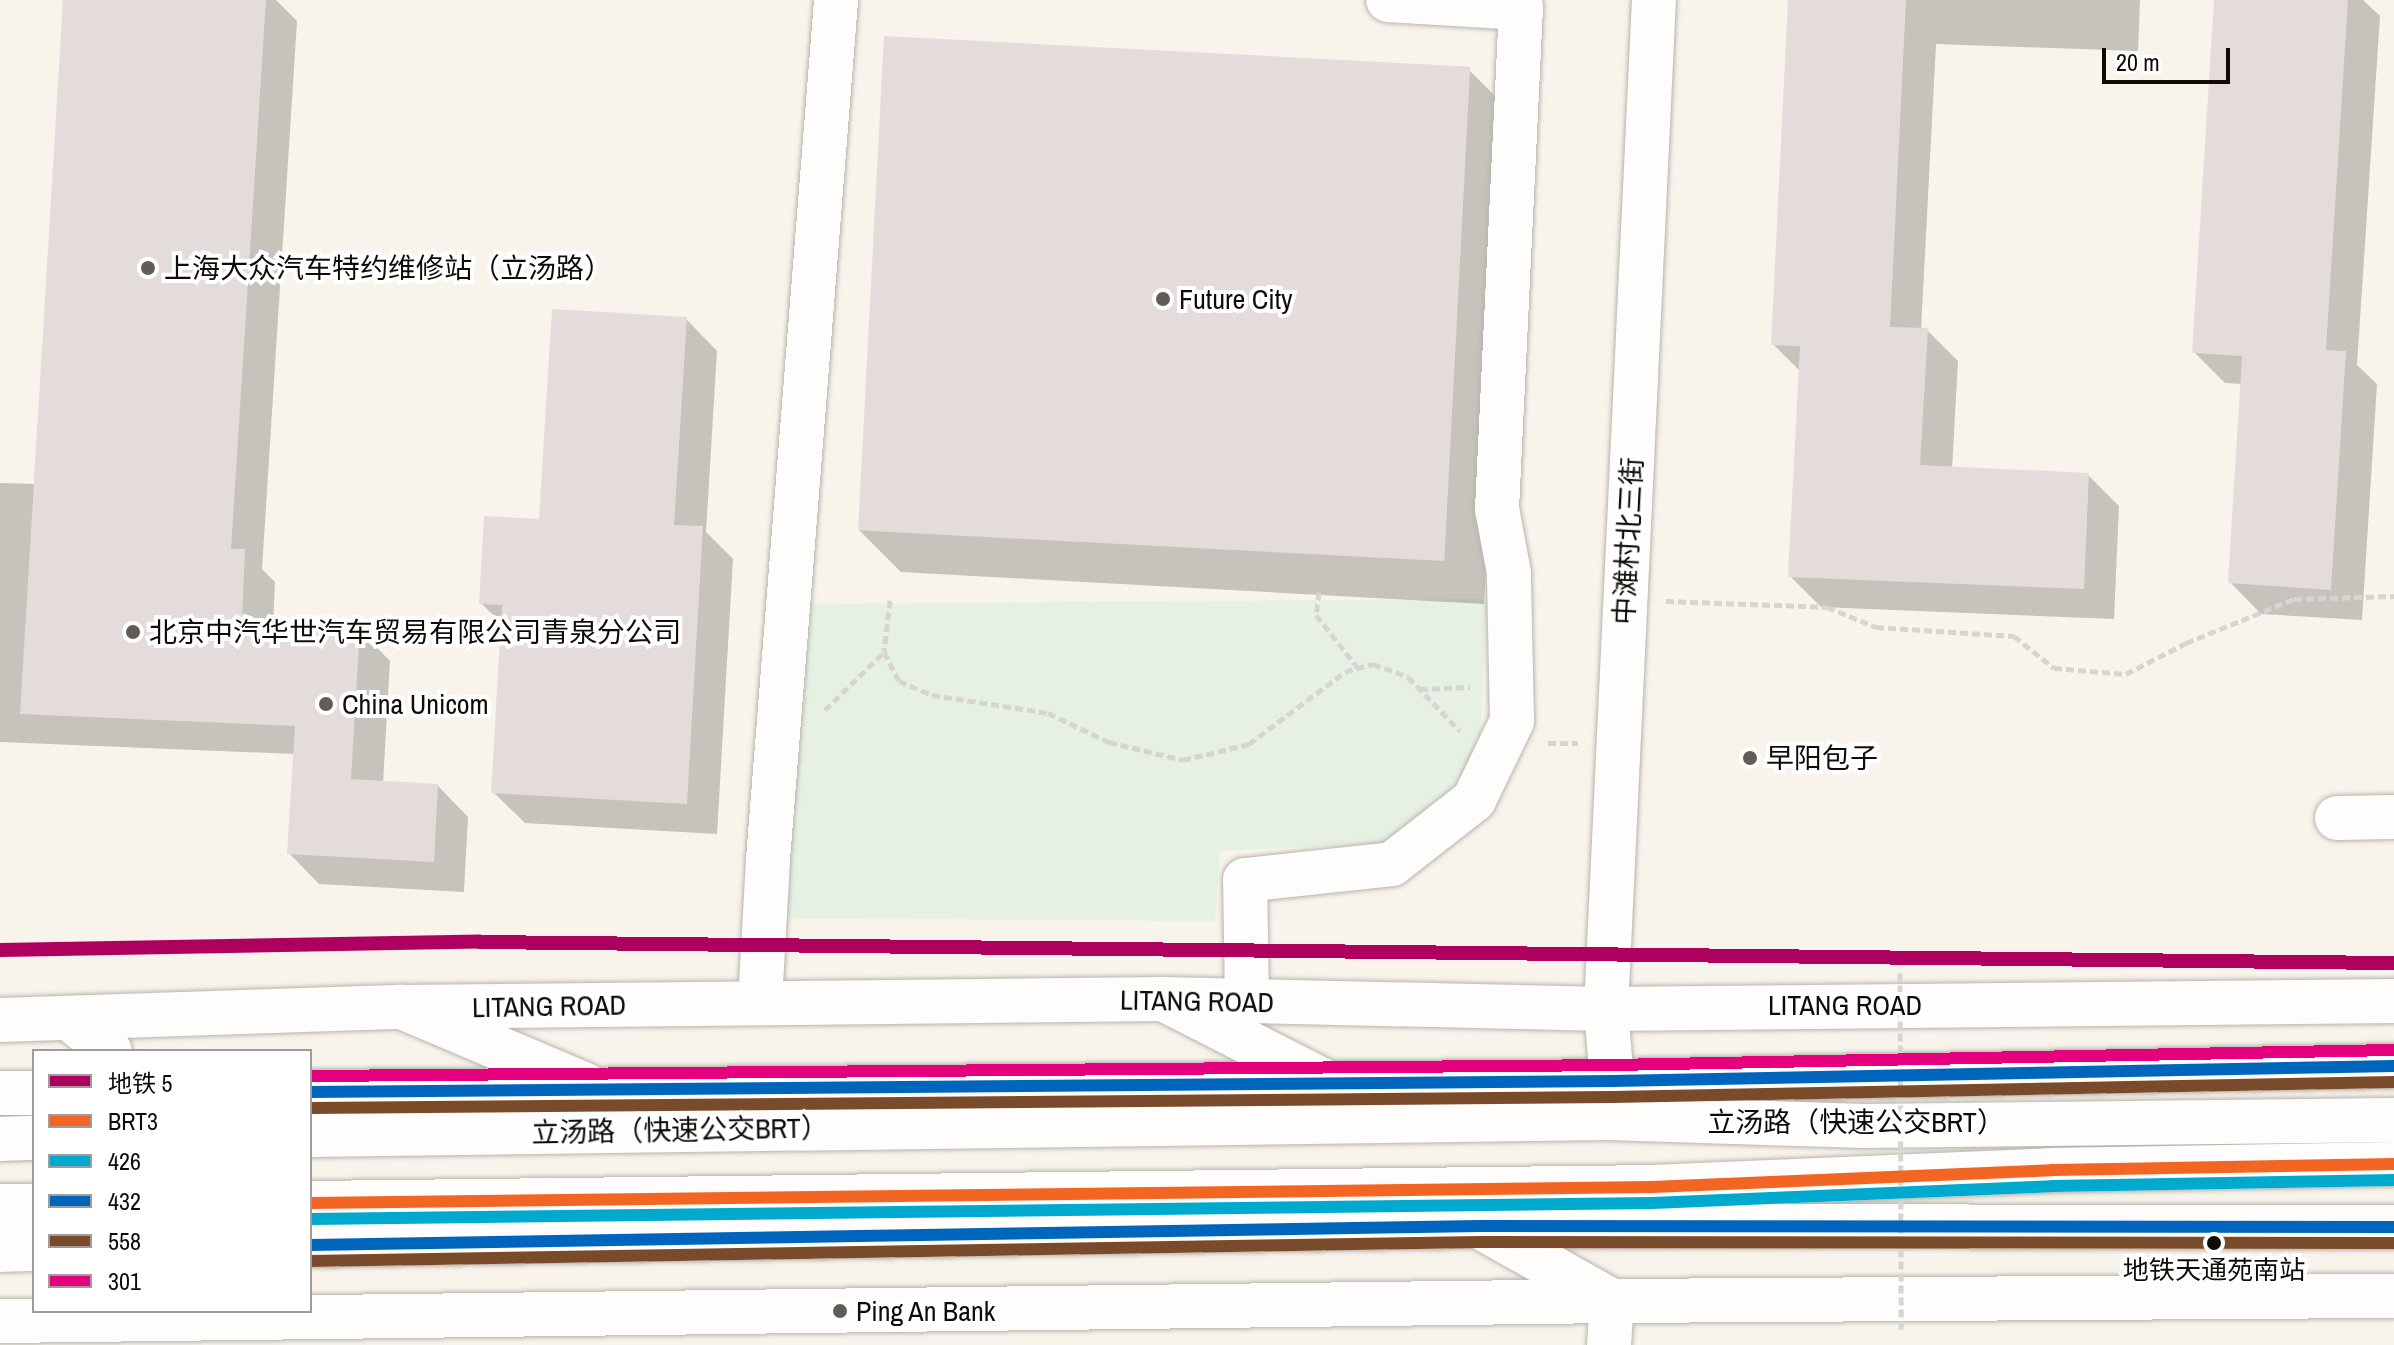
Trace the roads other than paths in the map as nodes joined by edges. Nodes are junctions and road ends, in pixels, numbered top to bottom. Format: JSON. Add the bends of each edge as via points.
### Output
{"nodes":[{"id":1,"x":836,"y":0,"type":"edge"},
{"id":2,"x":1388,"y":0,"type":"edge"},
{"id":3,"x":1654,"y":0,"type":"edge"},
{"id":4,"x":2394,"y":817,"type":"edge"},
{"id":5,"x":2337,"y":818,"type":"dead end"},
{"id":6,"x":1163,"y":999,"type":"junction"},
{"id":7,"x":1247,"y":1001,"type":"junction"},
{"id":8,"x":2394,"y":1001,"type":"edge"},
{"id":9,"x":760,"y":1003,"type":"junction"},
{"id":10,"x":402,"y":1007,"type":"junction"},
{"id":11,"x":1606,"y":1009,"type":"junction"},
{"id":12,"x":70,"y":1019,"type":"junction"},
{"id":13,"x":0,"y":1020,"type":"edge"},
{"id":14,"x":108,"y":1049,"type":"edge"},
{"id":15,"x":2394,"y":1066,"type":"edge"},
{"id":16,"x":1612,"y":1081,"type":"junction"},
{"id":17,"x":1328,"y":1083,"type":"junction"},
{"id":18,"x":312,"y":1092,"type":"edge"},
{"id":19,"x":603,"y":1092,"type":"junction"},
{"id":20,"x":0,"y":1093,"type":"edge"},
{"id":21,"x":32,"y":1093,"type":"edge"},
{"id":22,"x":2394,"y":1120,"type":"edge"},
{"id":23,"x":312,"y":1135,"type":"edge"},
{"id":24,"x":32,"y":1138,"type":"edge"},
{"id":25,"x":0,"y":1139,"type":"edge"},
{"id":26,"x":2394,"y":1164,"type":"edge"},
{"id":27,"x":312,"y":1203,"type":"edge"},
{"id":28,"x":0,"y":1206,"type":"edge"},
{"id":29,"x":32,"y":1206,"type":"edge"},
{"id":30,"x":1480,"y":1226,"type":"junction"},
{"id":31,"x":2394,"y":1227,"type":"edge"},
{"id":32,"x":312,"y":1245,"type":"edge"},
{"id":33,"x":32,"y":1249,"type":"edge"},
{"id":34,"x":0,"y":1250,"type":"edge"},
{"id":35,"x":2394,"y":1296,"type":"edge"},
{"id":36,"x":1612,"y":1301,"type":"junction"},
{"id":37,"x":0,"y":1321,"type":"edge"},
{"id":38,"x":1609,"y":1345,"type":"edge"}],
"edges":[{"from":1,"to":9,"type":"street"},
{"from":2,"to":7,"type":"street","via":[[1521,8],[1497,509],[1509,573],[1512,721],[1474,800],[1392,864],[1245,880]]},
{"from":3,"to":11,"type":"street","name":"中滩村北三街"},
{"from":4,"to":5,"type":"street"},
{"from":6,"to":7,"type":"street","name":"LITANG ROAD"},
{"from":6,"to":9,"type":"street","name":"LITANG ROAD"},
{"from":6,"to":17,"type":"street"},
{"from":7,"to":11,"type":"street","name":"LITANG ROAD"},
{"from":8,"to":11,"type":"street","name":"LITANG ROAD"},
{"from":9,"to":10,"type":"street","name":"LITANG ROAD"},
{"from":10,"to":12,"type":"street","name":"LITANG ROAD"},
{"from":10,"to":19,"type":"street"},
{"from":11,"to":16,"type":"street","name":"中滩村北三街"},
{"from":12,"to":13,"type":"street","name":"LITANG ROAD"},
{"from":12,"to":14,"type":"street"},
{"from":15,"to":16,"type":"street"},
{"from":16,"to":17,"type":"street"},
{"from":17,"to":19,"type":"street"},
{"from":18,"to":19,"type":"street"},
{"from":20,"to":21,"type":"street"},
{"from":22,"to":23,"type":"street","name":"立汤路（快速公交BRT）","via":[[1864,1126],[1608,1118]]},
{"from":24,"to":25,"type":"street"},
{"from":26,"to":27,"type":"street","name":"立汤路（快速公交BRT）","via":[[2052,1170],[1652,1187]]},
{"from":28,"to":29,"type":"street"},
{"from":30,"to":31,"type":"street"},
{"from":30,"to":32,"type":"street"},
{"from":30,"to":36,"type":"street"},
{"from":33,"to":34,"type":"street"},
{"from":35,"to":36,"type":"street"},
{"from":36,"to":37,"type":"street"},
{"from":36,"to":38,"type":"street"}]}
